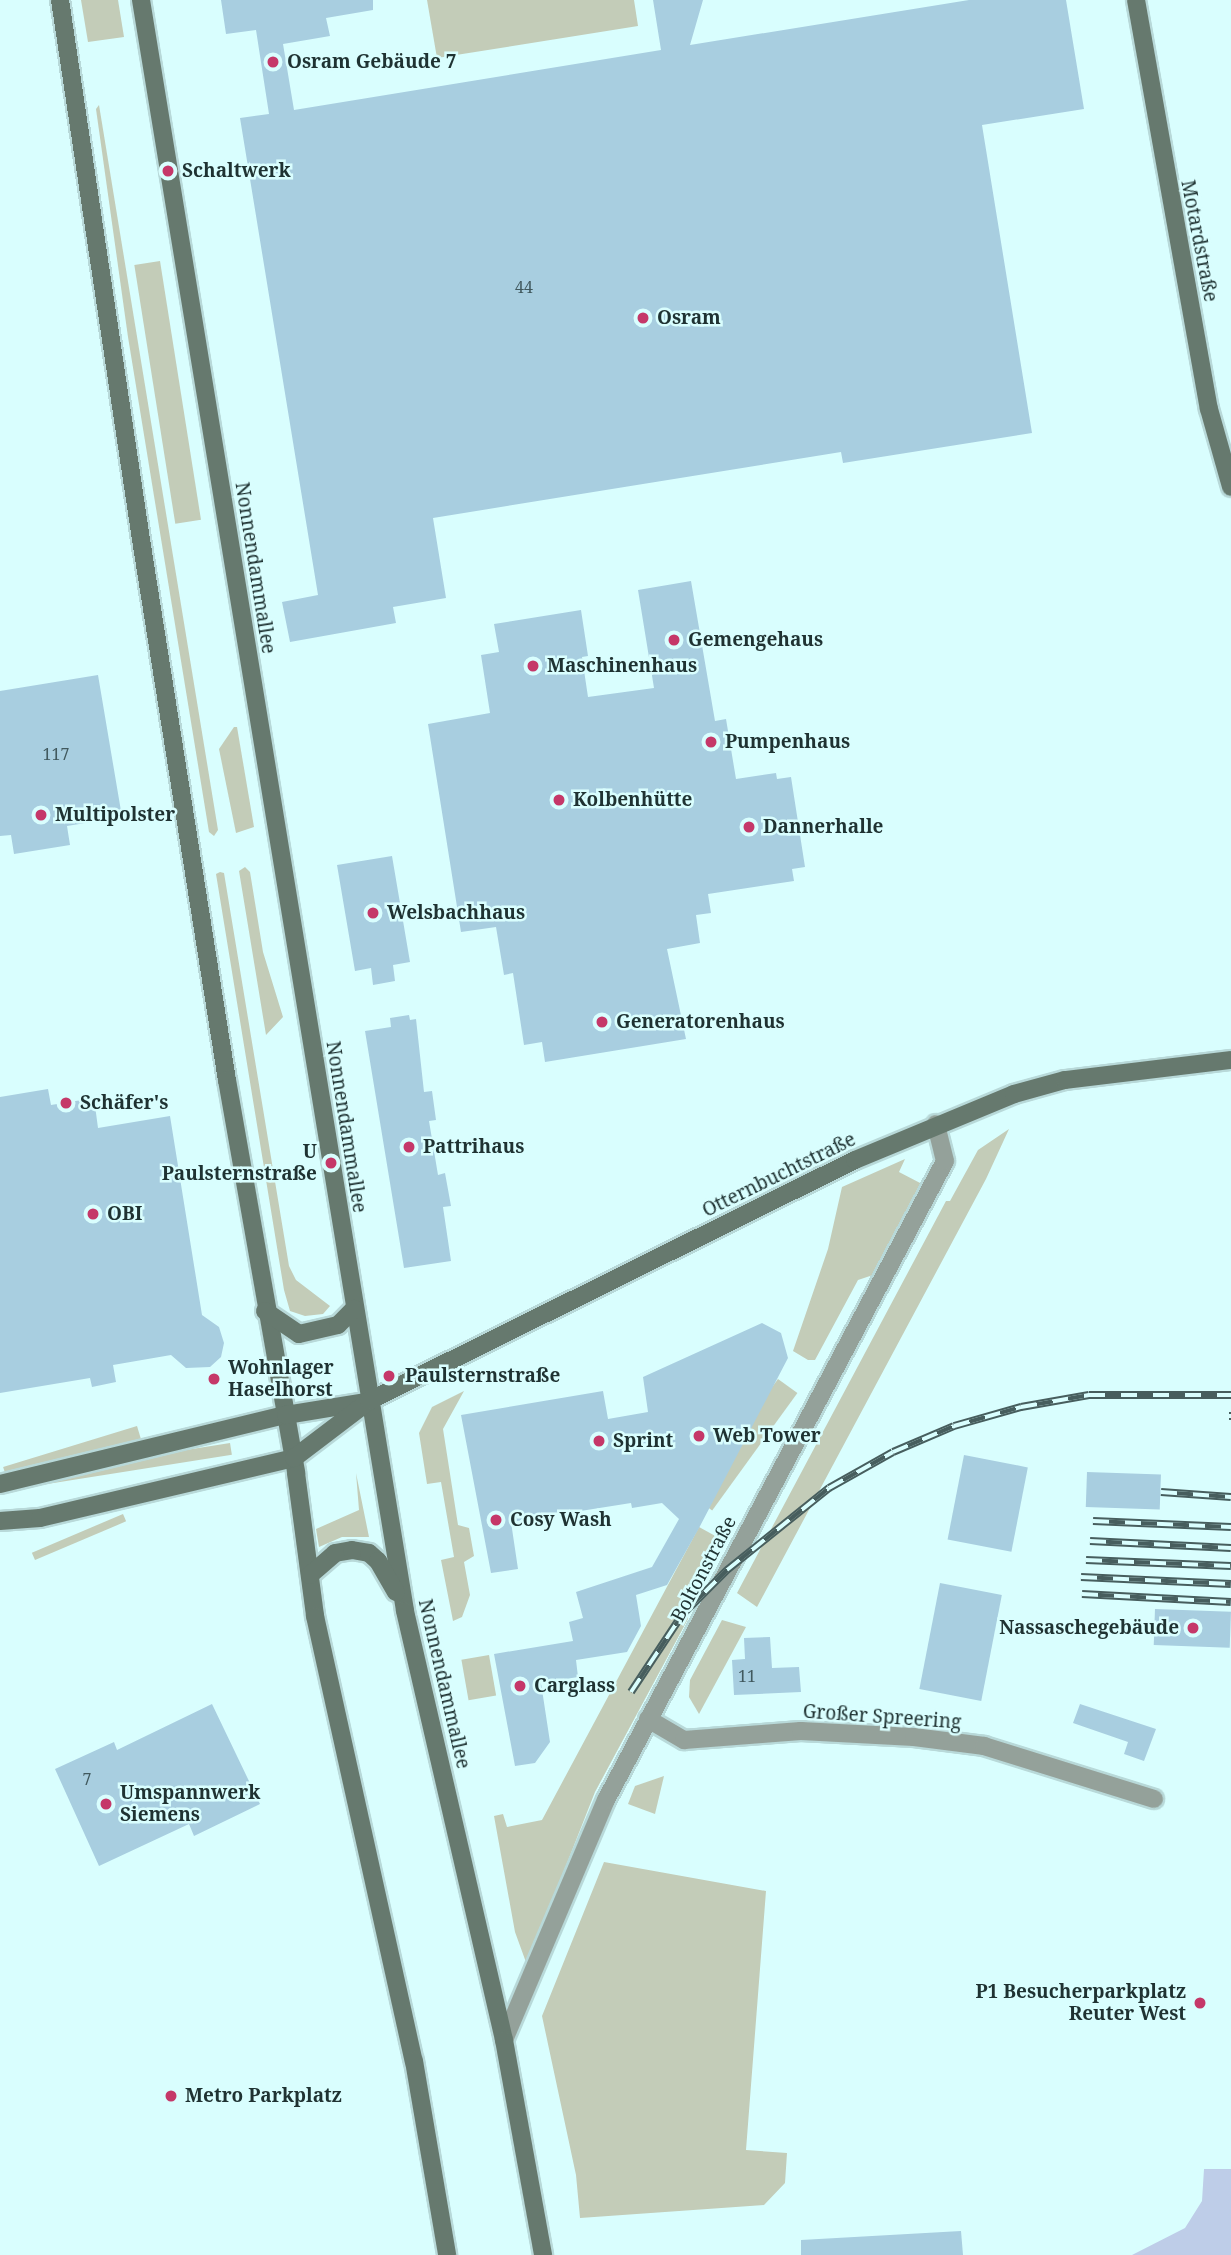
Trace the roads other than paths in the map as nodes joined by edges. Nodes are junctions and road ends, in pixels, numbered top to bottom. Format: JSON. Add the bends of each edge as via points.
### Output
{"nodes":[{"id":1,"x":60,"y":0,"type":"edge"},
{"id":2,"x":141,"y":0,"type":"edge"},
{"id":3,"x":1136,"y":0,"type":"edge"},
{"id":4,"x":1231,"y":487,"type":"edge"},
{"id":5,"x":1231,"y":1059,"type":"edge"},
{"id":6,"x":936,"y":1124,"type":"junction"},
{"id":7,"x":354,"y":1309,"type":"junction"},
{"id":8,"x":265,"y":1311,"type":"junction"},
{"id":9,"x":369,"y":1401,"type":"junction"},
{"id":10,"x":286,"y":1415,"type":"junction"},
{"id":11,"x":294,"y":1458,"type":"junction"},
{"id":12,"x":0,"y":1484,"type":"edge"},
{"id":13,"x":0,"y":1521,"type":"edge"},
{"id":14,"x":310,"y":1575,"type":"junction"},
{"id":15,"x":405,"y":1611,"type":"junction"},
{"id":16,"x":648,"y":1719,"type":"junction"},
{"id":17,"x":1154,"y":1799,"type":"dead end"},
{"id":18,"x":504,"y":2040,"type":"junction"},
{"id":19,"x":447,"y":2255,"type":"edge"},
{"id":20,"x":543,"y":2255,"type":"edge"}],
"edges":[{"from":1,"to":8,"type":"main road","via":[[85,186]]},
{"from":2,"to":7,"type":"main road","name":"Nonnendammallee"},
{"from":3,"to":4,"type":"main road","name":"Motardstraße","via":[[1207,396]]},
{"from":5,"to":6,"type":"main road","name":"Otternbuchtstraße","via":[[1065,1080]]},
{"from":6,"to":9,"type":"main road","name":"Otternbuchtstraße"},
{"from":6,"to":16,"type":"street","name":"Boltonstraße","via":[[945,1161]]},
{"from":7,"to":8,"type":"main road","via":[[338,1325],[299,1334]]},
{"from":7,"to":9,"type":"main road","name":"Nonnendammallee"},
{"from":8,"to":10,"type":"main road"},
{"from":9,"to":10,"type":"main road"},
{"from":9,"to":11,"type":"main road"},
{"from":9,"to":15,"type":"main road","name":"Nonnendammallee"},
{"from":10,"to":11,"type":"main road"},
{"from":10,"to":12,"type":"main road"},
{"from":11,"to":13,"type":"main road","via":[[40,1518]]},
{"from":11,"to":14,"type":"main road"},
{"from":14,"to":15,"type":"main road","via":[[335,1553],[369,1553],[387,1573]]},
{"from":14,"to":19,"type":"main road","via":[[327,1682],[414,2061]]},
{"from":15,"to":18,"type":"main road","name":"Nonnendammallee"},
{"from":16,"to":17,"type":"street","name":"Großer Spreering","via":[[684,1741],[801,1731],[984,1746]]},
{"from":16,"to":18,"type":"street","name":"Boltonstraße","via":[[621,1770]]},
{"from":18,"to":20,"type":"main road","name":"Nonnendammallee"}]}
